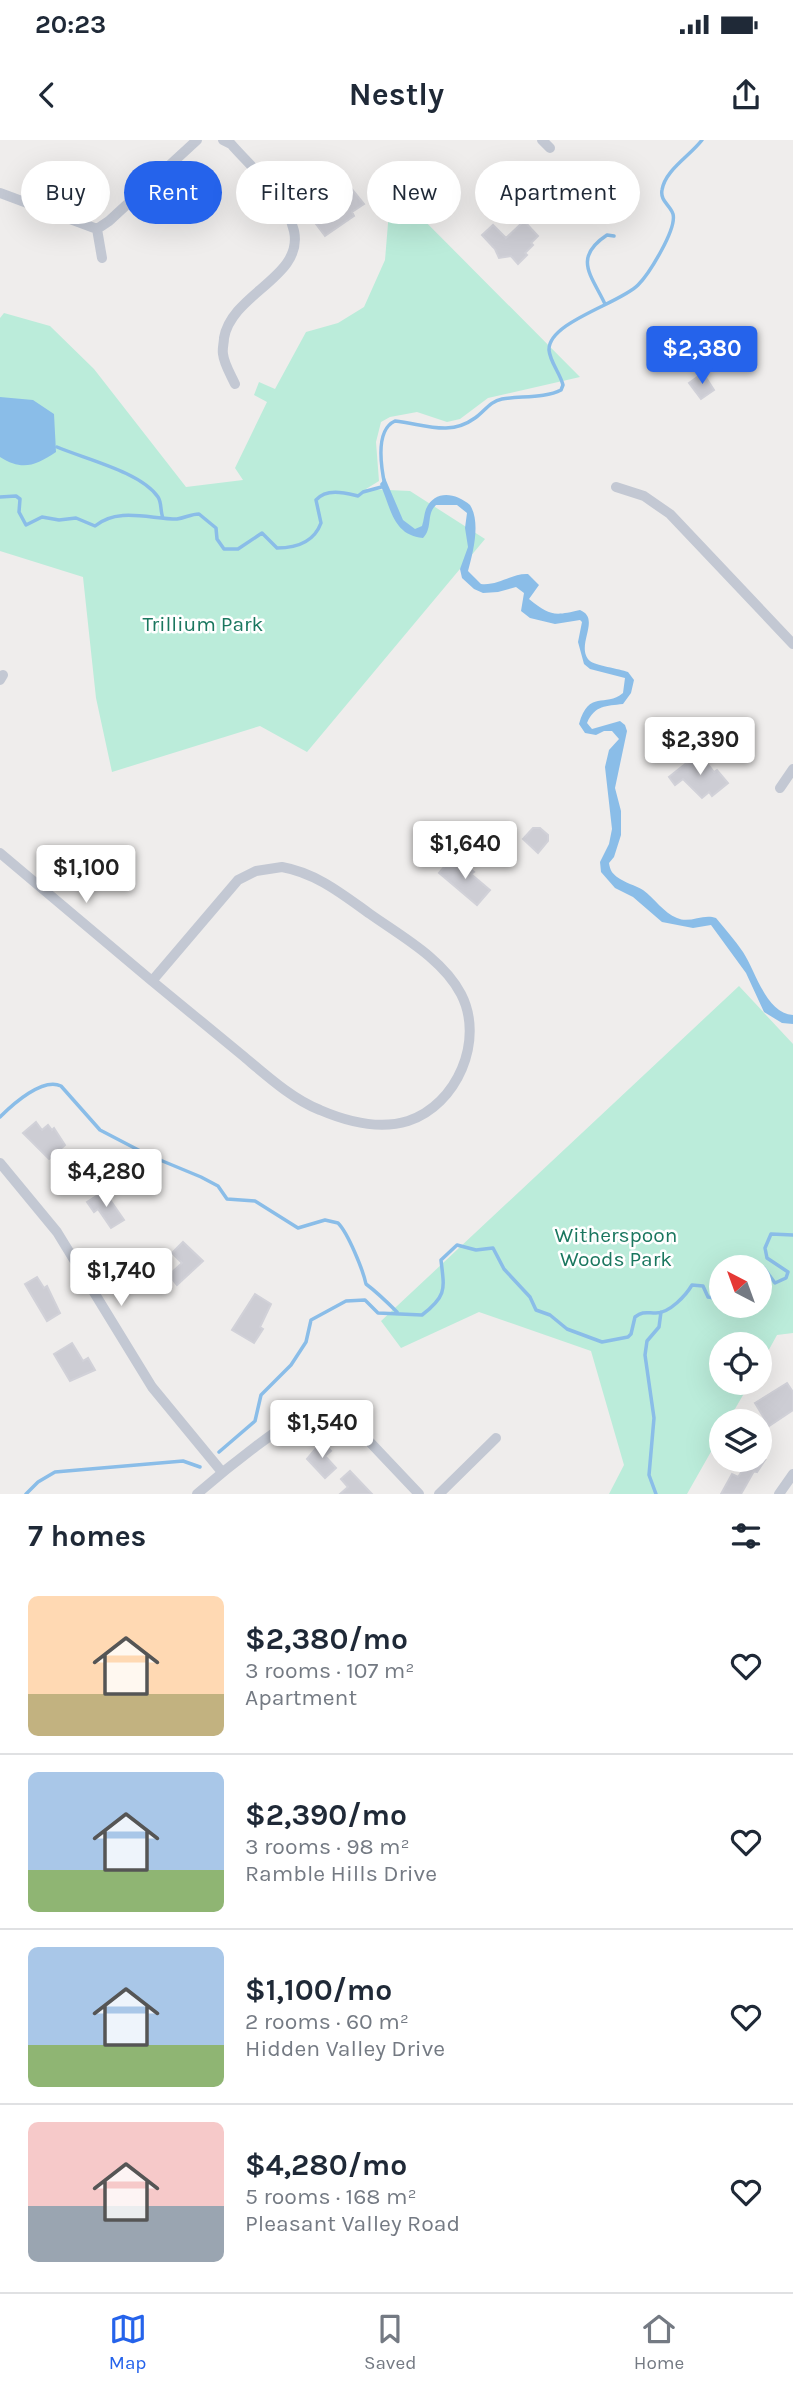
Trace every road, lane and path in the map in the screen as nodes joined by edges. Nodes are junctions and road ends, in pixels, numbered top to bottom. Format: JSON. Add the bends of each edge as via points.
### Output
{"nodes":[{"id":1,"x":197,"y":140,"type":"edge"},
{"id":2,"x":223,"y":140,"type":"edge"},
{"id":3,"x":0,"y":193,"type":"edge"},
{"id":4,"x":97,"y":229,"type":"junction"},
{"id":5,"x":102,"y":258,"type":"dead end"},
{"id":6,"x":235,"y":384,"type":"dead end"},
{"id":7,"x":616,"y":487,"type":"dead end"},
{"id":8,"x":793,"y":644,"type":"edge"},
{"id":9,"x":793,"y":769,"type":"edge"},
{"id":10,"x":780,"y":788,"type":"dead end"},
{"id":11,"x":0,"y":853,"type":"edge"},
{"id":12,"x":152,"y":981,"type":"junction"},
{"id":13,"x":0,"y":1163,"type":"edge"},
{"id":14,"x":496,"y":1438,"type":"dead end"},
{"id":15,"x":222,"y":1472,"type":"junction"},
{"id":16,"x":793,"y":1474,"type":"edge"},
{"id":17,"x":197,"y":1494,"type":"edge"},
{"id":18,"x":419,"y":1494,"type":"edge"},
{"id":19,"x":439,"y":1494,"type":"edge"},
{"id":20,"x":779,"y":1494,"type":"edge"}],
"edges":[{"from":1,"to":4,"type":"street"},
{"from":2,"to":6,"type":"street","via":[[281,203],[294,228],[296,244],[288,263],[239,306],[226,326],[222,353]]},
{"from":3,"to":4,"type":"street"},
{"from":4,"to":5,"type":"street"},
{"from":7,"to":8,"type":"street","via":[[644,496],[670,514]]},
{"from":9,"to":10,"type":"street"},
{"from":11,"to":12,"type":"street"},
{"from":12,"to":12,"type":"street","via":[[238,880],[268,868],[299,870],[337,891],[442,968],[467,1008],[468,1051],[457,1080],[427,1112],[389,1125],[345,1120],[288,1090]]},
{"from":13,"to":15,"type":"street","via":[[57,1232],[152,1387]]},
{"from":14,"to":19,"type":"street"},
{"from":15,"to":17,"type":"street"},
{"from":15,"to":18,"type":"street","via":[[309,1413],[327,1409],[348,1419]]},
{"from":16,"to":20,"type":"street"}]}
